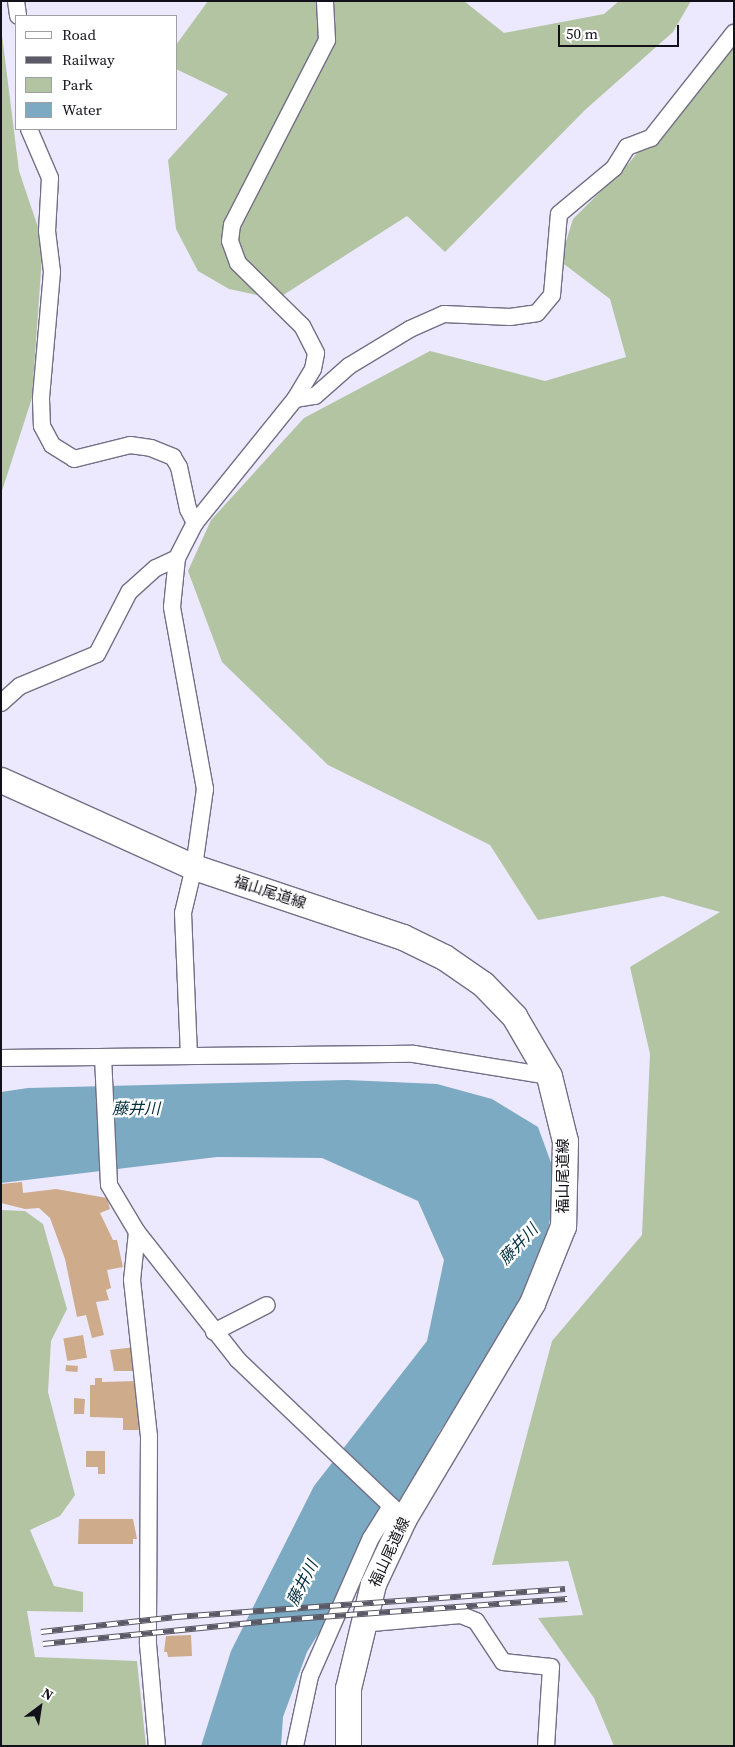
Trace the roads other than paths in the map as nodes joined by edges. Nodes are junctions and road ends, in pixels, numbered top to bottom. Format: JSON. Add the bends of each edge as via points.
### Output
{"nodes":[{"id":1,"x":16,"y":1,"type":"edge"},
{"id":2,"x":325,"y":1,"type":"edge"},
{"id":3,"x":18,"y":15,"type":"edge"},
{"id":4,"x":734,"y":33,"type":"edge"},
{"id":5,"x":29,"y":130,"type":"edge"},
{"id":6,"x":295,"y":399,"type":"junction"},
{"id":7,"x":195,"y":523,"type":"junction"},
{"id":8,"x":177,"y":558,"type":"junction"},
{"id":9,"x":1,"y":703,"type":"edge"},
{"id":10,"x":1,"y":780,"type":"edge"},
{"id":11,"x":194,"y":867,"type":"junction"},
{"id":12,"x":189,"y":1056,"type":"junction"},
{"id":13,"x":1,"y":1058,"type":"edge"},
{"id":14,"x":103,"y":1063,"type":"junction"},
{"id":15,"x":549,"y":1076,"type":"junction"},
{"id":16,"x":137,"y":1232,"type":"junction"},
{"id":17,"x":267,"y":1305,"type":"dead end"},
{"id":18,"x":214,"y":1332,"type":"junction"},
{"id":19,"x":394,"y":1510,"type":"junction"},
{"id":20,"x":361,"y":1624,"type":"junction"},
{"id":21,"x":157,"y":1746,"type":"edge"},
{"id":22,"x":295,"y":1746,"type":"edge"},
{"id":23,"x":348,"y":1746,"type":"edge"},
{"id":24,"x":546,"y":1746,"type":"edge"}],
"edges":[{"from":1,"to":3,"type":"street"},
{"from":2,"to":6,"type":"street","via":[[327,40],[232,225],[230,241],[238,263],[302,326],[316,353],[313,369]]},
{"from":4,"to":6,"type":"street","via":[[651,138],[627,147],[614,168],[559,214],[552,295],[537,313],[510,317],[444,314],[410,328],[349,366],[315,396]]},
{"from":5,"to":7,"type":"street","via":[[50,178],[47,231],[52,272],[41,400],[42,426],[52,445],[74,459],[130,445],[151,448],[173,457],[180,466],[188,509]]},
{"from":6,"to":7,"type":"street"},
{"from":7,"to":8,"type":"street"},
{"from":8,"to":9,"type":"street","via":[[156,568],[129,592],[97,654],[20,686]]},
{"from":8,"to":11,"type":"street","via":[[172,607],[205,789]]},
{"from":10,"to":11,"type":"main road","name":"福山尾道線"},
{"from":11,"to":12,"type":"street","via":[[183,913]]},
{"from":11,"to":15,"type":"main road","name":"福山尾道線","via":[[403,937],[444,957],[483,984],[514,1016]]},
{"from":12,"to":14,"type":"street"},
{"from":12,"to":15,"type":"street","via":[[414,1054]]},
{"from":13,"to":14,"type":"street"},
{"from":14,"to":16,"type":"street","via":[[109,1185]]},
{"from":15,"to":19,"type":"main road","name":"福山尾道線","via":[[565,1141],[563,1226],[532,1303]]},
{"from":16,"to":18,"type":"street"},
{"from":16,"to":21,"type":"street","via":[[132,1280],[149,1436],[148,1644]]},
{"from":17,"to":18,"type":"street"},
{"from":18,"to":19,"type":"street","via":[[238,1360]]},
{"from":19,"to":20,"type":"main road","name":"福山尾道線"},
{"from":19,"to":22,"type":"street","via":[[371,1538],[310,1676]]},
{"from":20,"to":23,"type":"main road","name":"福山尾道線","via":[[348,1688]]},
{"from":20,"to":24,"type":"street","via":[[461,1615],[476,1621],[503,1662],[550,1667]]}]}
